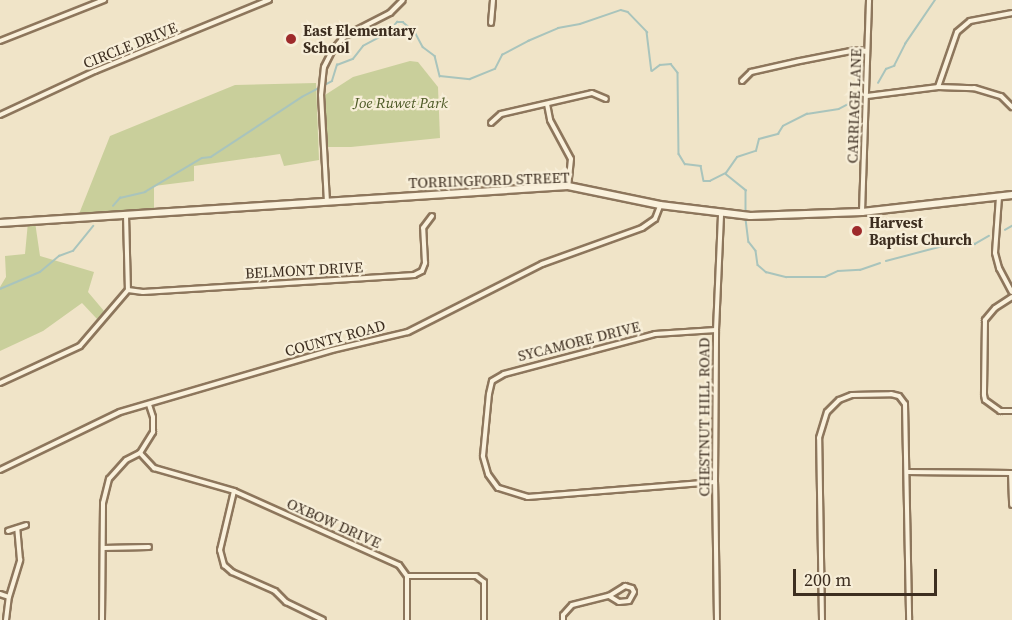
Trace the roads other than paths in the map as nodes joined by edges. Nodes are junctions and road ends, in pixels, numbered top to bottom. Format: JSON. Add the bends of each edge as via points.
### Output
{"nodes":[{"id":1,"x":104,"y":0,"type":"edge"},
{"id":2,"x":269,"y":0,"type":"edge"},
{"id":3,"x":404,"y":0,"type":"edge"},
{"id":4,"x":493,"y":0,"type":"edge"},
{"id":5,"x":869,"y":0,"type":"edge"},
{"id":6,"x":1012,"y":14,"type":"edge"},
{"id":7,"x":491,"y":23,"type":"dead end"},
{"id":8,"x":0,"y":41,"type":"edge"},
{"id":9,"x":867,"y":51,"type":"junction"},
{"id":10,"x":742,"y":81,"type":"dead end"},
{"id":11,"x":938,"y":87,"type":"junction"},
{"id":12,"x":867,"y":96,"type":"junction"},
{"id":13,"x":606,"y":99,"type":"dead end"},
{"id":14,"x":547,"y":104,"type":"junction"},
{"id":15,"x":1012,"y":107,"type":"edge"},
{"id":16,"x":0,"y":115,"type":"edge"},
{"id":17,"x":491,"y":123,"type":"dead end"},
{"id":18,"x":568,"y":186,"type":"junction"},
{"id":19,"x":1012,"y":195,"type":"edge"},
{"id":20,"x":999,"y":197,"type":"junction"},
{"id":21,"x":327,"y":202,"type":"junction"},
{"id":22,"x":660,"y":205,"type":"junction"},
{"id":23,"x":862,"y":212,"type":"junction"},
{"id":24,"x":721,"y":214,"type":"junction"},
{"id":25,"x":126,"y":215,"type":"junction"},
{"id":26,"x":432,"y":216,"type":"dead end"},
{"id":27,"x":0,"y":223,"type":"edge"},
{"id":28,"x":128,"y":290,"type":"junction"},
{"id":29,"x":1012,"y":292,"type":"edge"},
{"id":30,"x":1012,"y":297,"type":"edge"},
{"id":31,"x":716,"y":330,"type":"junction"},
{"id":32,"x":0,"y":383,"type":"edge"},
{"id":33,"x":148,"y":405,"type":"junction"},
{"id":34,"x":1012,"y":411,"type":"edge"},
{"id":35,"x":140,"y":453,"type":"junction"},
{"id":36,"x":0,"y":470,"type":"edge"},
{"id":37,"x":907,"y":472,"type":"junction"},
{"id":38,"x":1012,"y":473,"type":"edge"},
{"id":39,"x":715,"y":482,"type":"junction"},
{"id":40,"x":234,"y":491,"type":"junction"},
{"id":41,"x":1012,"y":504,"type":"edge"},
{"id":42,"x":26,"y":525,"type":"dead end"},
{"id":43,"x":17,"y":528,"type":"junction"},
{"id":44,"x":8,"y":531,"type":"dead end"},
{"id":45,"x":149,"y":547,"type":"dead end"},
{"id":46,"x":103,"y":548,"type":"junction"},
{"id":47,"x":406,"y":576,"type":"junction"},
{"id":48,"x":0,"y":594,"type":"edge"},
{"id":49,"x":609,"y":596,"type":"junction"},
{"id":50,"x":9,"y":597,"type":"junction"},
{"id":51,"x":6,"y":620,"type":"edge"},
{"id":52,"x":102,"y":620,"type":"edge"},
{"id":53,"x":323,"y":620,"type":"edge"},
{"id":54,"x":407,"y":620,"type":"edge"},
{"id":55,"x":484,"y":620,"type":"edge"},
{"id":56,"x":563,"y":620,"type":"edge"},
{"id":57,"x":717,"y":620,"type":"edge"},
{"id":58,"x":822,"y":620,"type":"edge"},
{"id":59,"x":909,"y":620,"type":"edge"}],
"edges":[{"from":1,"to":8,"type":"street"},
{"from":2,"to":16,"type":"street","name":"CIRCLE DRIVE"},
{"from":3,"to":21,"type":"street","via":[[345,36],[324,67],[321,95]]},
{"from":4,"to":7,"type":"street"},
{"from":5,"to":9,"type":"street","name":"CARRIAGE LANE"},
{"from":6,"to":11,"type":"street","via":[[970,21],[957,32]]},
{"from":9,"to":10,"type":"street","via":[[751,72]]},
{"from":9,"to":12,"type":"street","name":"CARRIAGE LANE"},
{"from":11,"to":12,"type":"street"},
{"from":11,"to":15,"type":"street","via":[[974,88],[1001,96]]},
{"from":12,"to":23,"type":"street","name":"CARRIAGE LANE"},
{"from":13,"to":14,"type":"street","via":[[592,93]]},
{"from":14,"to":17,"type":"street","via":[[501,114]]},
{"from":14,"to":18,"type":"street","via":[[550,120],[571,159]]},
{"from":18,"to":21,"type":"main road","name":"TORRINGFORD STREET"},
{"from":18,"to":22,"type":"main road","name":"TORRINGFORD STREET"},
{"from":19,"to":20,"type":"main road","name":"TORRINGFORD STREET"},
{"from":20,"to":23,"type":"main road","name":"TORRINGFORD STREET"},
{"from":20,"to":29,"type":"street","via":[[995,253]]},
{"from":21,"to":25,"type":"main road","name":"TORRINGFORD STREET"},
{"from":22,"to":24,"type":"main road","name":"TORRINGFORD STREET"},
{"from":22,"to":33,"type":"street","name":"COUNTY ROAD","via":[[655,219],[642,228],[542,264],[408,332],[332,350]]},
{"from":23,"to":24,"type":"main road","name":"TORRINGFORD STREET"},
{"from":24,"to":31,"type":"street","name":"CHESTNUT HILL ROAD"},
{"from":25,"to":27,"type":"main road","name":"TORRINGFORD STREET"},
{"from":25,"to":28,"type":"street"},
{"from":26,"to":28,"type":"street","name":"BELMONT DRIVE","via":[[423,228],[425,263],[422,271],[414,275]]},
{"from":28,"to":32,"type":"street","via":[[80,346]]},
{"from":30,"to":34,"type":"street","via":[[995,308],[986,320],[984,395],[1000,411]]},
{"from":31,"to":39,"type":"street","name":"CHESTNUT HILL ROAD"},
{"from":31,"to":39,"type":"street","name":"SYCAMORE DRIVE","via":[[656,334],[504,374],[492,381],[483,456],[488,474],[498,488],[528,497]]},
{"from":33,"to":35,"type":"street","via":[[153,432]]},
{"from":33,"to":36,"type":"street","name":"COUNTY ROAD","via":[[120,412]]},
{"from":35,"to":40,"type":"street","name":"OXBOW DRIVE","via":[[154,468]]},
{"from":35,"to":46,"type":"street","via":[[126,460],[109,479],[103,503]]},
{"from":37,"to":38,"type":"street"},
{"from":37,"to":58,"type":"street","via":[[905,404],[899,396],[852,395],[839,400],[827,412],[819,438]]},
{"from":37,"to":59,"type":"street"},
{"from":38,"to":41,"type":"street"},
{"from":39,"to":57,"type":"street","name":"CHESTNUT HILL ROAD"},
{"from":40,"to":47,"type":"street","name":"OXBOW DRIVE","via":[[399,565]]},
{"from":40,"to":53,"type":"street","via":[[220,550],[224,565]]},
{"from":42,"to":43,"type":"street"},
{"from":43,"to":44,"type":"street"},
{"from":43,"to":50,"type":"street","via":[[20,560]]},
{"from":45,"to":46,"type":"street"},
{"from":46,"to":52,"type":"street"},
{"from":47,"to":54,"type":"street"},
{"from":47,"to":55,"type":"street","via":[[476,576],[484,582]]},
{"from":48,"to":50,"type":"street"},
{"from":49,"to":49,"type":"street","via":[[625,602],[634,592],[625,586]]},
{"from":49,"to":56,"type":"street","via":[[572,605]]},
{"from":50,"to":51,"type":"street"}]}
